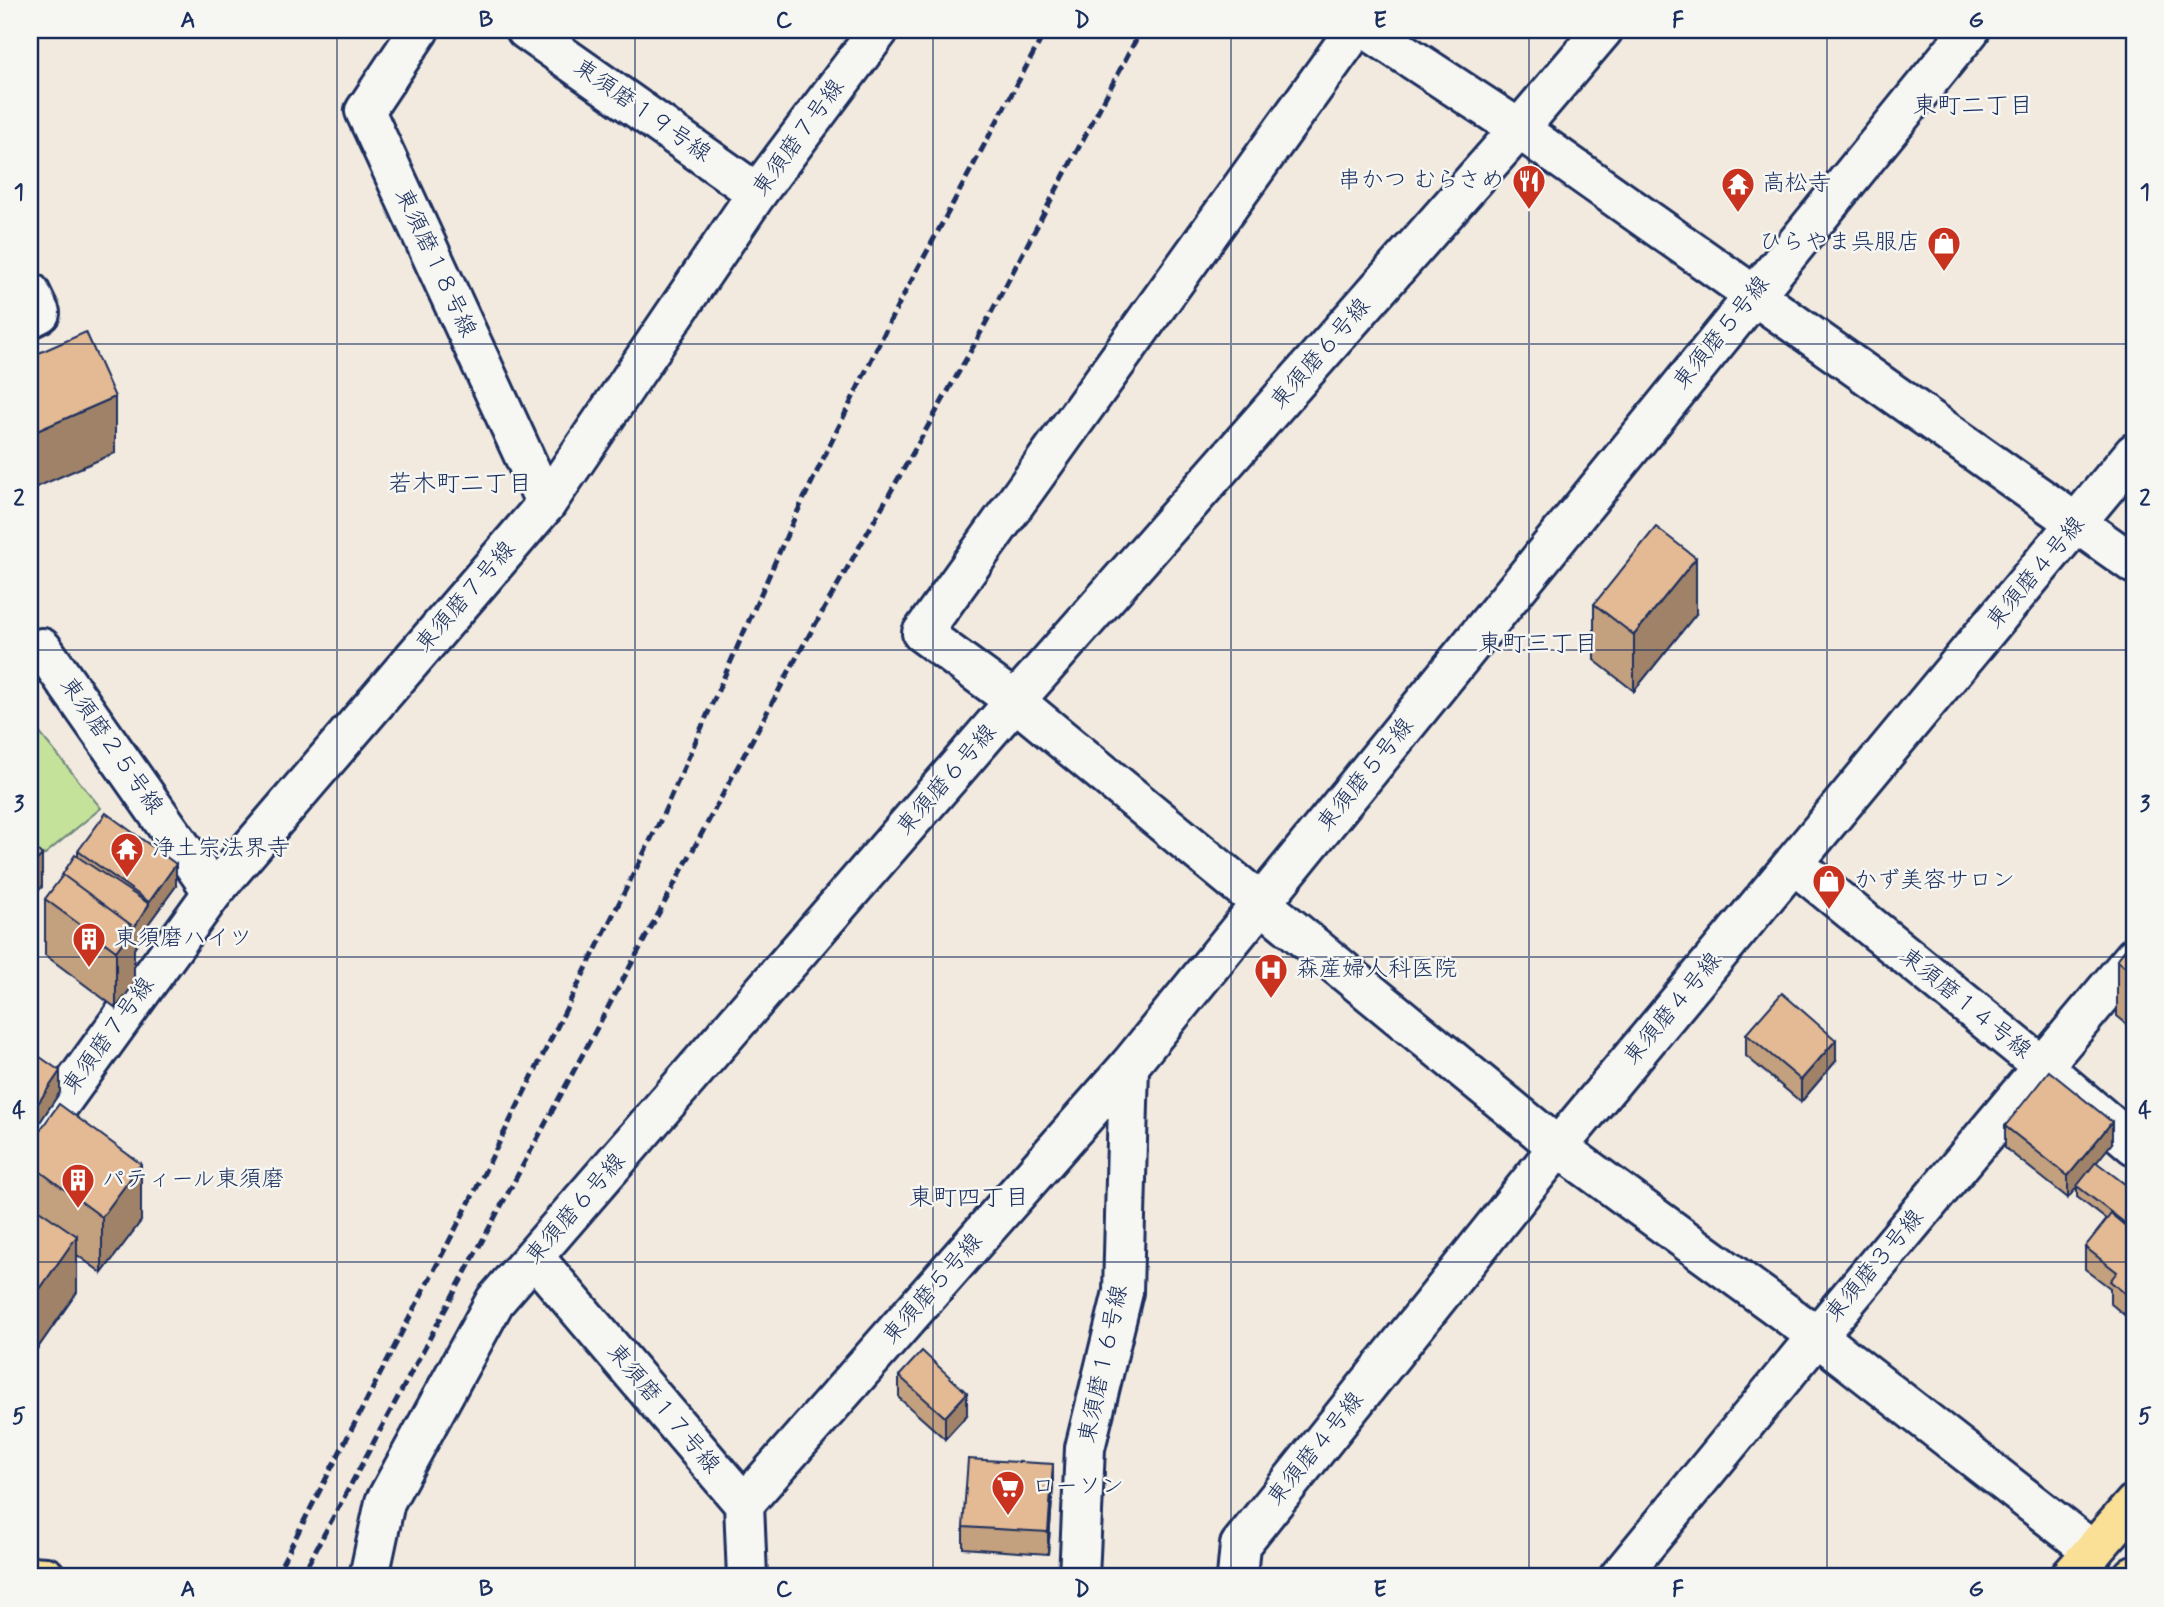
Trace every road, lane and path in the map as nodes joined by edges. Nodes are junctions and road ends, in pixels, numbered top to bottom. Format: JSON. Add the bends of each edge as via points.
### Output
{"nodes":[{"id":1,"x":419,"y":30,"type":"edge"},
{"id":2,"x":526,"y":30,"type":"edge"},
{"id":3,"x":879,"y":30,"type":"edge"},
{"id":4,"x":1356,"y":30,"type":"edge"},
{"id":5,"x":1368,"y":30,"type":"edge"},
{"id":6,"x":1602,"y":30,"type":"edge"},
{"id":7,"x":1970,"y":30,"type":"edge"},
{"id":8,"x":1518,"y":129,"type":"junction"},
{"id":9,"x":757,"y":193,"type":"junction"},
{"id":10,"x":30,"y":292,"type":"edge"},
{"id":11,"x":1752,"y":296,"type":"junction"},
{"id":12,"x":30,"y":318,"type":"edge"},
{"id":13,"x":2134,"y":453,"type":"edge"},
{"id":14,"x":546,"y":504,"type":"junction"},
{"id":15,"x":2077,"y":524,"type":"junction"},
{"id":16,"x":2134,"y":564,"type":"edge"},
{"id":17,"x":30,"y":659,"type":"edge"},
{"id":18,"x":1015,"y":701,"type":"junction"},
{"id":19,"x":1794,"y":864,"type":"junction"},
{"id":20,"x":213,"y":892,"type":"junction"},
{"id":21,"x":1261,"y":905,"type":"junction"},
{"id":22,"x":2134,"y":957,"type":"edge"},
{"id":23,"x":1129,"y":1066,"type":"junction"},
{"id":24,"x":2042,"y":1066,"type":"junction"},
{"id":25,"x":2134,"y":1145,"type":"edge"},
{"id":26,"x":30,"y":1146,"type":"edge"},
{"id":27,"x":1558,"y":1147,"type":"junction"},
{"id":28,"x":534,"y":1257,"type":"junction"},
{"id":29,"x":1817,"y":1336,"type":"junction"},
{"id":30,"x":744,"y":1504,"type":"junction"},
{"id":31,"x":2134,"y":1504,"type":"edge"},
{"id":32,"x":2082,"y":1564,"type":"edge"},
{"id":33,"x":30,"y":1576,"type":"edge"},
{"id":34,"x":46,"y":1577,"type":"edge"},
{"id":35,"x":369,"y":1577,"type":"edge"},
{"id":36,"x":747,"y":1577,"type":"edge"},
{"id":37,"x":1079,"y":1577,"type":"edge"},
{"id":38,"x":1237,"y":1577,"type":"edge"},
{"id":39,"x":1619,"y":1577,"type":"edge"}],
"edges":[{"from":1,"to":14,"type":"street","name":"東須磨１８号線","via":[[365,111]]},
{"from":2,"to":9,"type":"street","name":"東須磨１９号線"},
{"from":3,"to":9,"type":"street","name":"東須磨７号線"},
{"from":4,"to":18,"type":"street","via":[[922,634]]},
{"from":5,"to":8,"type":"street"},
{"from":6,"to":8,"type":"street","name":"東須磨６号線"},
{"from":7,"to":11,"type":"street","name":"東須磨５号線"},
{"from":8,"to":11,"type":"street"},
{"from":8,"to":18,"type":"street","name":"東須磨６号線"},
{"from":9,"to":14,"type":"street","name":"東須磨７号線"},
{"from":10,"to":12,"type":"street","via":[[40,313]]},
{"from":11,"to":15,"type":"street"},
{"from":11,"to":21,"type":"street","name":"東須磨５号線"},
{"from":13,"to":15,"type":"street","name":"東須磨４号線"},
{"from":14,"to":20,"type":"street","name":"東須磨７号線"},
{"from":15,"to":16,"type":"street"},
{"from":15,"to":19,"type":"street","name":"東須磨４号線"},
{"from":17,"to":20,"type":"street","name":"東須磨２５号線","via":[[42,648]]},
{"from":18,"to":21,"type":"street"},
{"from":18,"to":28,"type":"street","name":"東須磨６号線"},
{"from":19,"to":24,"type":"street","name":"東須磨１４号線"},
{"from":19,"to":27,"type":"street","name":"東須磨４号線"},
{"from":20,"to":26,"type":"street","name":"東須磨７号線"},
{"from":21,"to":23,"type":"street","name":"東須磨５号線"},
{"from":21,"to":27,"type":"street"},
{"from":22,"to":24,"type":"street","name":"東須磨３号線"},
{"from":23,"to":30,"type":"street","name":"東須磨５号線"},
{"from":23,"to":37,"type":"street","name":"東須磨１６号線","via":[[1123,1292],[1085,1448]]},
{"from":24,"to":25,"type":"street","name":"東須磨１４号線"},
{"from":24,"to":29,"type":"street","name":"東須磨３号線"},
{"from":27,"to":29,"type":"street"},
{"from":27,"to":38,"type":"street","name":"東須磨４号線","via":[[1240,1545]]},
{"from":28,"to":30,"type":"street","name":"東須磨１７号線"},
{"from":28,"to":35,"type":"street","name":"東須磨６号線","via":[[495,1301],[385,1502]]},
{"from":29,"to":32,"type":"street"},
{"from":29,"to":39,"type":"street","name":"東須磨３号線"},
{"from":30,"to":36,"type":"street"},
{"from":31,"to":32,"type":"main road"},
{"from":33,"to":34,"type":"main road"}]}
